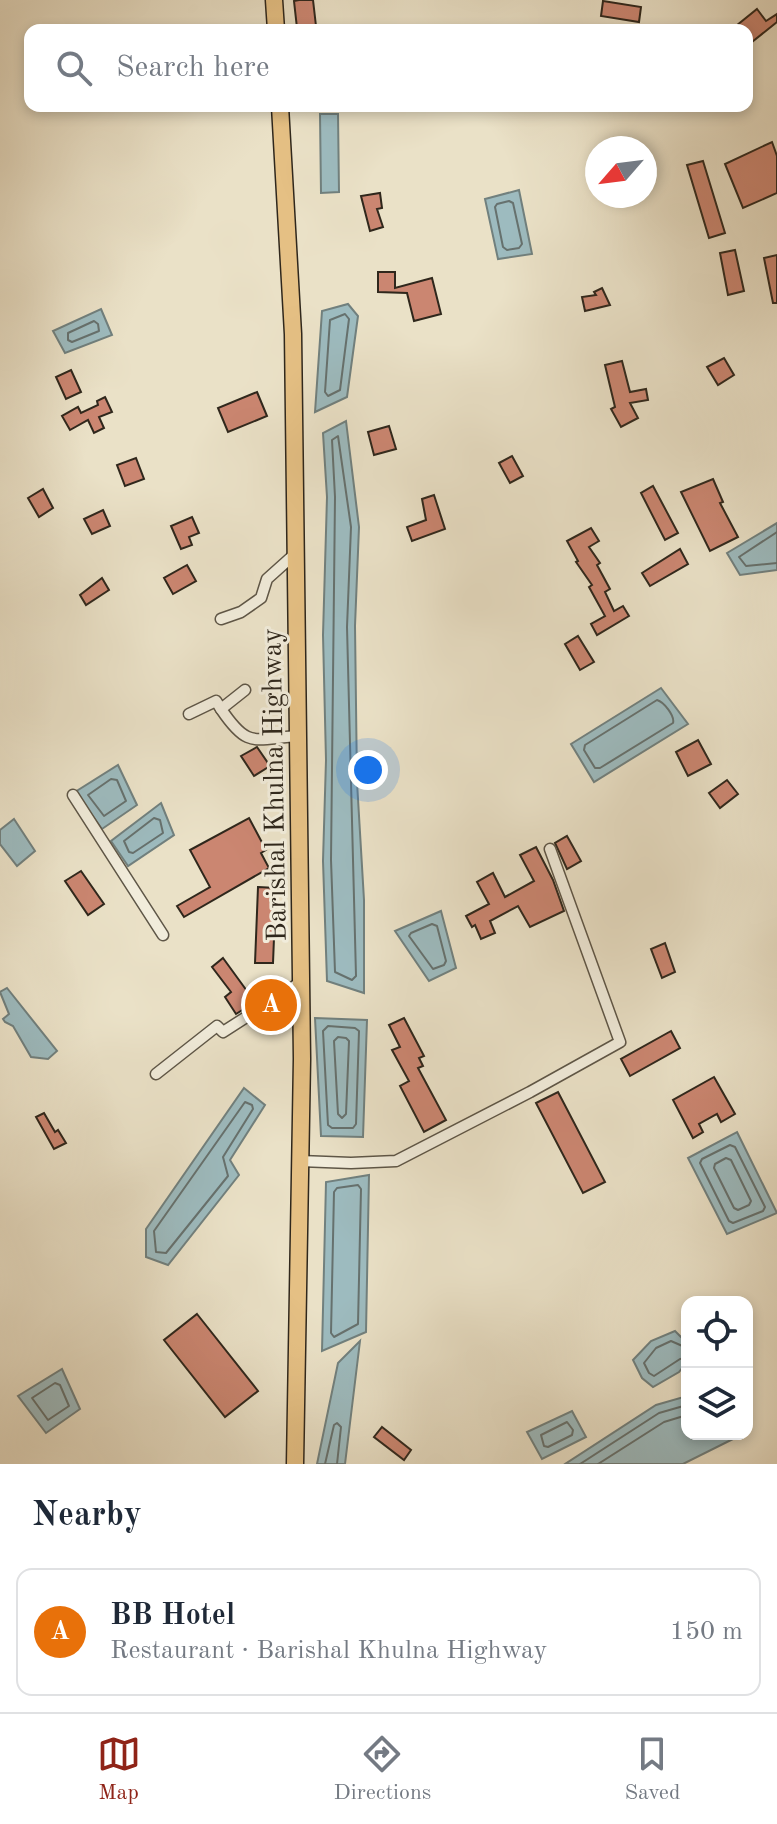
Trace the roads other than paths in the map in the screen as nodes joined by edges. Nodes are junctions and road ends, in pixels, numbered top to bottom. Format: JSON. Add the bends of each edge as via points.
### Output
{"nodes":[{"id":1,"x":274,"y":0,"type":"edge"},
{"id":2,"x":276,"y":24,"type":"edge"},
{"id":3,"x":280,"y":112,"type":"edge"},
{"id":4,"x":296,"y":553,"type":"junction"},
{"id":5,"x":221,"y":619,"type":"dead end"},
{"id":6,"x":245,"y":690,"type":"dead end"},
{"id":7,"x":221,"y":709,"type":"junction"},
{"id":8,"x":189,"y":714,"type":"dead end"},
{"id":9,"x":298,"y":736,"type":"junction"},
{"id":10,"x":73,"y":795,"type":"dead end"},
{"id":11,"x":550,"y":849,"type":"dead end"},
{"id":12,"x":163,"y":935,"type":"dead end"},
{"id":13,"x":301,"y":982,"type":"junction"},
{"id":14,"x":156,"y":1074,"type":"dead end"},
{"id":15,"x":300,"y":1161,"type":"junction"},
{"id":16,"x":295,"y":1464,"type":"edge"}],
"edges":[{"from":1,"to":2,"type":"highway"},
{"from":3,"to":4,"type":"highway","name":"Barishal Khulna Highway","via":[[293,334]]},
{"from":4,"to":5,"type":"street","via":[[267,579],[261,598]]},
{"from":4,"to":9,"type":"highway","name":"Barishal Khulna Highway"},
{"from":6,"to":7,"type":"street"},
{"from":7,"to":8,"type":"street","via":[[216,701]]},
{"from":7,"to":9,"type":"street","via":[[249,739]]},
{"from":9,"to":13,"type":"highway","name":"Barishal Khulna Highway"},
{"from":10,"to":12,"type":"street"},
{"from":11,"to":15,"type":"street","via":[[620,1042],[396,1161]]},
{"from":13,"to":14,"type":"street","via":[[223,1032],[217,1026]]},
{"from":13,"to":15,"type":"highway","name":"Barishal Khulna Highway"},
{"from":15,"to":16,"type":"highway","name":"Barishal Khulna Highway"}]}
